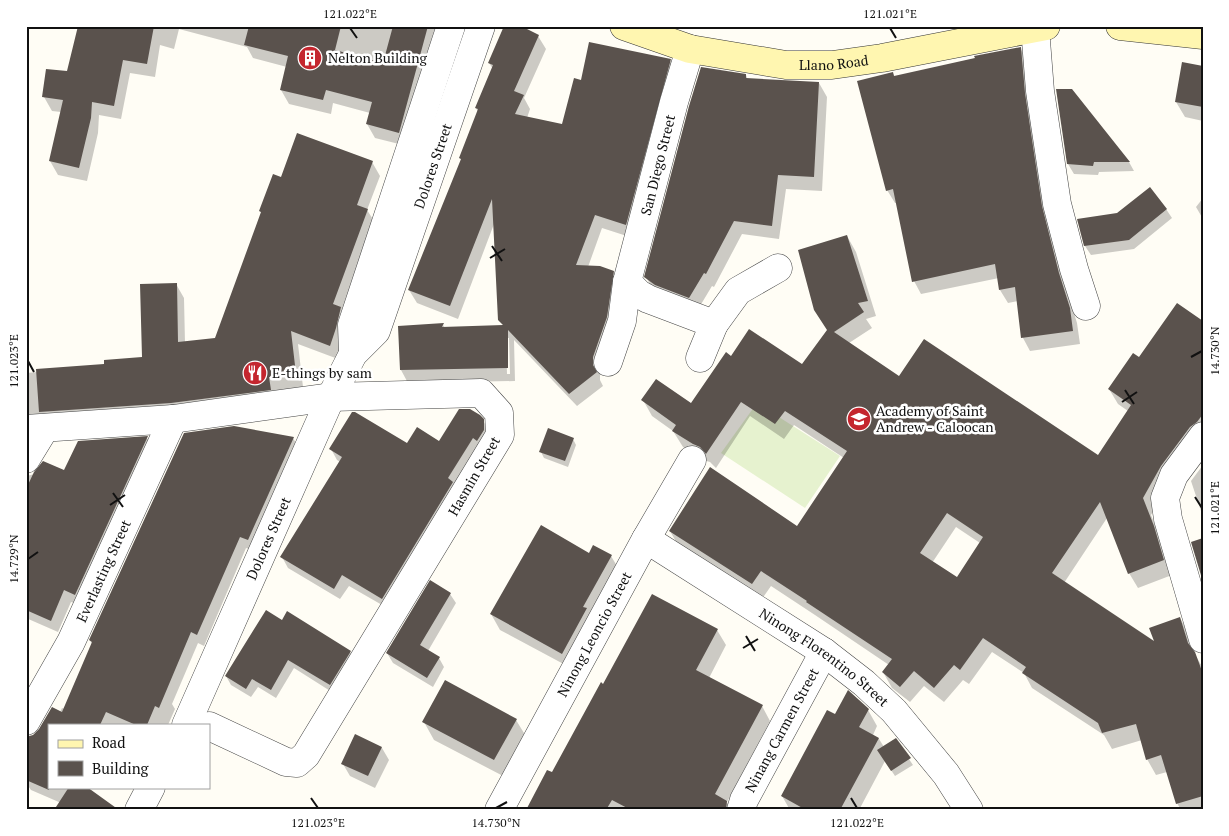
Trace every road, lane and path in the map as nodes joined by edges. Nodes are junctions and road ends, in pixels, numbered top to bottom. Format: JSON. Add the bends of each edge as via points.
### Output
{"nodes":[{"id":1,"x":452,"y":26,"type":"edge"},
{"id":2,"x":481,"y":26,"type":"edge"},
{"id":3,"x":624,"y":26,"type":"edge"},
{"id":4,"x":1120,"y":26,"type":"edge"},
{"id":5,"x":1041,"y":27,"type":"edge"},
{"id":6,"x":1203,"y":35,"type":"edge"},
{"id":7,"x":690,"y":49,"type":"junction"},
{"id":8,"x":778,"y":268,"type":"dead end"},
{"id":9,"x":627,"y":282,"type":"junction"},
{"id":10,"x":1086,"y":306,"type":"dead end"},
{"id":11,"x":714,"y":324,"type":"junction"},
{"id":12,"x":353,"y":354,"type":"junction"},
{"id":13,"x":700,"y":358,"type":"dead end"},
{"id":14,"x":608,"y":362,"type":"dead end"},
{"id":15,"x":331,"y":397,"type":"junction"},
{"id":16,"x":173,"y":419,"type":"junction"},
{"id":17,"x":35,"y":429,"type":"edge"},
{"id":18,"x":1203,"y":436,"type":"edge"},
{"id":19,"x":26,"y":459,"type":"edge"},
{"id":20,"x":692,"y":460,"type":"dead end"},
{"id":21,"x":646,"y":539,"type":"junction"},
{"id":22,"x":1198,"y":609,"type":"edge"},
{"id":23,"x":1203,"y":639,"type":"edge"},
{"id":24,"x":824,"y":652,"type":"junction"},
{"id":25,"x":26,"y":720,"type":"edge"},
{"id":26,"x":198,"y":723,"type":"edge"},
{"id":27,"x":210,"y":728,"type":"edge"},
{"id":28,"x":151,"y":788,"type":"edge"},
{"id":29,"x":139,"y":810,"type":"edge"},
{"id":30,"x":499,"y":810,"type":"edge"},
{"id":31,"x":741,"y":810,"type":"edge"},
{"id":32,"x":969,"y":810,"type":"edge"}],
"edges":[{"from":1,"to":12,"type":"street","name":"Dolores Street","via":[[352,325]]},
{"from":2,"to":12,"type":"street","name":"Dolores Street","via":[[376,331]]},
{"from":3,"to":7,"type":"main road","name":"Llano Road"},
{"from":4,"to":6,"type":"main road"},
{"from":5,"to":7,"type":"main road","name":"Llano Road","via":[[832,65],[786,64]]},
{"from":5,"to":10,"type":"street","via":[[1040,92],[1057,204]]},
{"from":7,"to":9,"type":"street","name":"San Diego Street"},
{"from":8,"to":11,"type":"street","via":[[738,291]]},
{"from":9,"to":11,"type":"street","via":[[648,300]]},
{"from":9,"to":14,"type":"street","name":"San Diego Street","via":[[622,321]]},
{"from":11,"to":13,"type":"street"},
{"from":12,"to":15,"type":"street","name":"Dolores Street"},
{"from":15,"to":16,"type":"street","name":"Hasmin Street"},
{"from":15,"to":26,"type":"street","name":"Dolores Street"},
{"from":15,"to":27,"type":"street","name":"Hasmin Street","via":[[481,393],[499,413],[500,434],[306,754],[297,763],[286,762]]},
{"from":16,"to":17,"type":"street","name":"Hasmin Street"},
{"from":16,"to":25,"type":"street","name":"Everlasting Street","via":[[71,642]]},
{"from":17,"to":19,"type":"street"},
{"from":18,"to":22,"type":"street","via":[[1174,475],[1165,498],[1168,519]]},
{"from":20,"to":21,"type":"street","name":"Ninong Leoncio Street"},
{"from":21,"to":24,"type":"street","name":"Ninong Florentino Street"},
{"from":21,"to":30,"type":"street","name":"Ninong Leoncio Street"},
{"from":22,"to":23,"type":"street"},
{"from":24,"to":31,"type":"street","name":"Ninang Carmen Street"},
{"from":24,"to":32,"type":"street","name":"Ninong Florentino Street","via":[[894,711],[946,774]]},
{"from":28,"to":29,"type":"street"}]}
